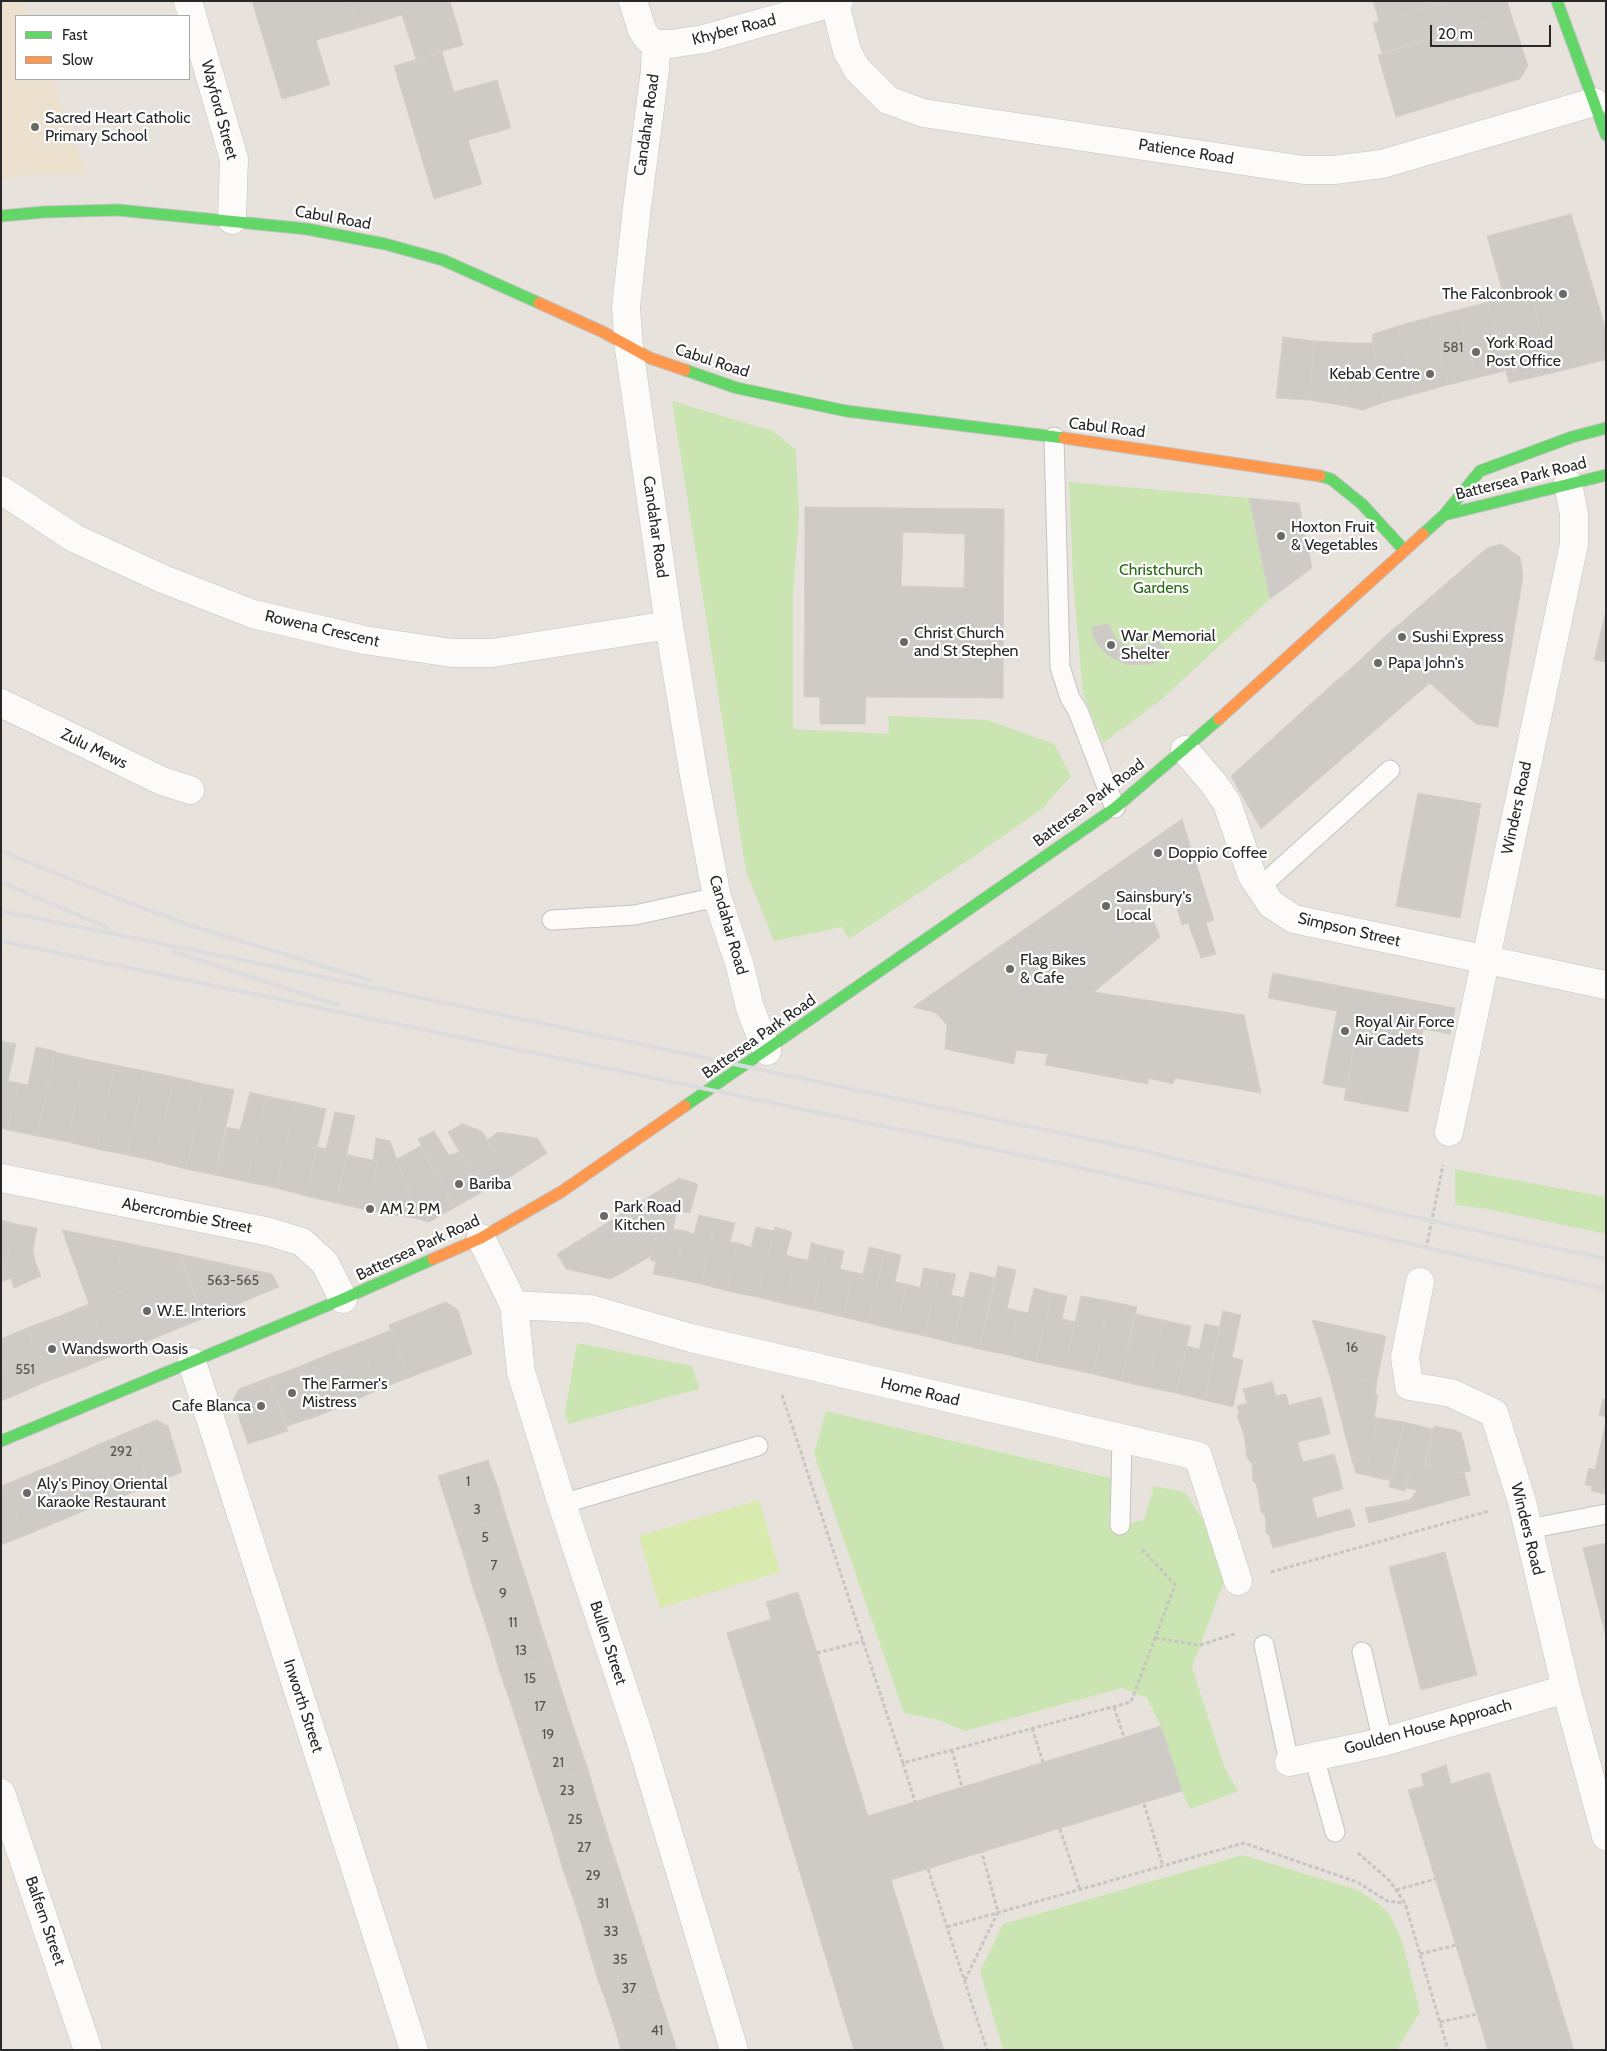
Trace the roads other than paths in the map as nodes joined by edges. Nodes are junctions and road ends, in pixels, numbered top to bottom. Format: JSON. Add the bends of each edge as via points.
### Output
{"nodes":[{"id":1,"x":188,"y":1,"type":"edge"},
{"id":2,"x":633,"y":1,"type":"edge"},
{"id":3,"x":1557,"y":1,"type":"edge"},
{"id":4,"x":837,"y":2,"type":"edge"},
{"id":5,"x":656,"y":44,"type":"junction"},
{"id":6,"x":1594,"y":102,"type":"junction"},
{"id":7,"x":1606,"y":135,"type":"edge"},
{"id":8,"x":1,"y":216,"type":"edge"},
{"id":9,"x":232,"y":220,"type":"junction"},
{"id":10,"x":629,"y":348,"type":"junction"},
{"id":11,"x":1606,"y":428,"type":"edge"},
{"id":12,"x":1054,"y":438,"type":"junction"},
{"id":13,"x":1606,"y":475,"type":"edge"},
{"id":14,"x":1568,"y":484,"type":"junction"},
{"id":15,"x":1,"y":490,"type":"edge"},
{"id":16,"x":1444,"y":515,"type":"junction"},
{"id":17,"x":1404,"y":550,"type":"junction"},
{"id":18,"x":669,"y":625,"type":"junction"},
{"id":19,"x":1,"y":703,"type":"edge"},
{"id":20,"x":1185,"y":750,"type":"junction"},
{"id":21,"x":1390,"y":770,"type":"dead end"},
{"id":22,"x":190,"y":790,"type":"dead end"},
{"id":23,"x":1115,"y":808,"type":"junction"},
{"id":24,"x":1260,"y":887,"type":"junction"},
{"id":25,"x":717,"y":897,"type":"junction"},
{"id":26,"x":552,"y":920,"type":"dead end"},
{"id":27,"x":1484,"y":960,"type":"junction"},
{"id":28,"x":1606,"y":985,"type":"edge"},
{"id":29,"x":767,"y":1051,"type":"junction"},
{"id":30,"x":1449,"y":1132,"type":"road end"},
{"id":31,"x":1,"y":1178,"type":"edge"},
{"id":32,"x":481,"y":1238,"type":"junction"},
{"id":33,"x":1420,"y":1282,"type":"road end"},
{"id":34,"x":343,"y":1299,"type":"junction"},
{"id":35,"x":514,"y":1305,"type":"junction"},
{"id":36,"x":192,"y":1362,"type":"junction"},
{"id":37,"x":1122,"y":1439,"type":"junction"},
{"id":38,"x":1,"y":1441,"type":"edge"},
{"id":39,"x":758,"y":1446,"type":"dead end"},
{"id":40,"x":562,"y":1504,"type":"junction"},
{"id":41,"x":1606,"y":1514,"type":"edge"},
{"id":42,"x":1120,"y":1525,"type":"road end"},
{"id":43,"x":1528,"y":1529,"type":"junction"},
{"id":44,"x":1238,"y":1581,"type":"road end"},
{"id":45,"x":1264,"y":1645,"type":"road end"},
{"id":46,"x":1362,"y":1652,"type":"dead end"},
{"id":47,"x":1566,"y":1689,"type":"junction"},
{"id":48,"x":1383,"y":1742,"type":"junction"},
{"id":49,"x":1301,"y":1759,"type":"junction"},
{"id":50,"x":1,"y":1793,"type":"edge"},
{"id":51,"x":1335,"y":1832,"type":"road end"},
{"id":52,"x":1606,"y":1836,"type":"edge"},
{"id":53,"x":88,"y":2050,"type":"edge"},
{"id":54,"x":414,"y":2050,"type":"edge"},
{"id":55,"x":734,"y":2050,"type":"edge"}],
"edges":[{"from":1,"to":9,"type":"street","name":"Wayford Street","via":[[234,159]]},
{"from":2,"to":5,"type":"street","via":[[642,30]]},
{"from":3,"to":6,"type":"main road"},
{"from":4,"to":5,"type":"street","name":"Khyber Road","via":[[704,39]]},
{"from":4,"to":6,"type":"street","name":"Patience Road","via":[[847,50],[857,69],[888,100],[923,113],[1304,170],[1382,164]]},
{"from":5,"to":10,"type":"street","name":"Candahar Road","via":[[626,307]]},
{"from":6,"to":7,"type":"main road"},
{"from":8,"to":9,"type":"main road","name":"Cabul Road","via":[[118,210]]},
{"from":9,"to":10,"type":"main road","name":"Cabul Road","via":[[307,229],[385,244],[443,260],[603,332]]},
{"from":10,"to":12,"type":"main road","name":"Cabul Road","via":[[737,388],[846,411]]},
{"from":10,"to":18,"type":"street","name":"Candahar Road"},
{"from":11,"to":16,"type":"main road","name":"Battersea Park Road","via":[[1480,471]]},
{"from":12,"to":17,"type":"main road","name":"Cabul Road","via":[[1331,479],[1362,504]]},
{"from":12,"to":23,"type":"lane","via":[[1060,668]]},
{"from":13,"to":14,"type":"main road","name":"Battersea Park Road"},
{"from":14,"to":16,"type":"main road","name":"Battersea Park Road"},
{"from":14,"to":27,"type":"street","name":"Winders Road","via":[[1574,514],[1574,544]]},
{"from":15,"to":18,"type":"street","name":"Rowena Crescent","via":[[74,538],[163,579],[253,614],[364,640],[452,653],[492,653]]},
{"from":16,"to":17,"type":"main road","name":"Battersea Park Road"},
{"from":17,"to":20,"type":"main road","name":"Battersea Park Road"},
{"from":18,"to":25,"type":"street","name":"Candahar Road"},
{"from":19,"to":22,"type":"street","name":"Zulu Mews","via":[[162,781]]},
{"from":20,"to":23,"type":"main road","name":"Battersea Park Road"},
{"from":20,"to":24,"type":"street","name":"Simpson Street","via":[[1227,804],[1252,876]]},
{"from":21,"to":24,"type":"lane"},
{"from":23,"to":29,"type":"main road","name":"Battersea Park Road"},
{"from":24,"to":27,"type":"street","name":"Simpson Street","via":[[1271,904],[1294,919]]},
{"from":25,"to":26,"type":"lane","via":[[635,915]]},
{"from":25,"to":29,"type":"street","name":"Candahar Road","via":[[750,1008]]},
{"from":27,"to":28,"type":"street","name":"Simpson Street"},
{"from":27,"to":30,"type":"street","name":"Winders Road"},
{"from":29,"to":32,"type":"main road","name":"Battersea Park Road","via":[[561,1192]]},
{"from":31,"to":34,"type":"street","name":"Abercrombie Street","via":[[270,1232],[302,1242],[325,1263]]},
{"from":32,"to":34,"type":"main road","name":"Battersea Park Road"},
{"from":32,"to":35,"type":"street","name":"Bullen Street"},
{"from":33,"to":43,"type":"street","name":"Winders Road","via":[[1405,1357],[1409,1386],[1451,1393],[1494,1413]]},
{"from":34,"to":36,"type":"main road","name":"Battersea Park Road"},
{"from":35,"to":37,"type":"street","name":"Home Road","via":[[590,1310],[769,1357]]},
{"from":35,"to":40,"type":"street","name":"Bullen Street","via":[[521,1372]]},
{"from":36,"to":38,"type":"main road","name":"Battersea Park Road"},
{"from":36,"to":54,"type":"street","name":"Inworth Street"},
{"from":37,"to":42,"type":"lane"},
{"from":37,"to":44,"type":"street","name":"Home Road","via":[[1198,1456]]},
{"from":39,"to":40,"type":"lane"},
{"from":40,"to":55,"type":"street","name":"Bullen Street","via":[[639,1736]]},
{"from":41,"to":43,"type":"lane"},
{"from":43,"to":47,"type":"street","name":"Winders Road"},
{"from":45,"to":49,"type":"lane"},
{"from":46,"to":48,"type":"lane"},
{"from":47,"to":48,"type":"street","name":"Goulden House Approach"},
{"from":47,"to":52,"type":"street","name":"Winders Road"},
{"from":48,"to":49,"type":"street","name":"Goulden House Approach"},
{"from":49,"to":51,"type":"lane"},
{"from":50,"to":53,"type":"street","name":"Balfern Street"}]}
